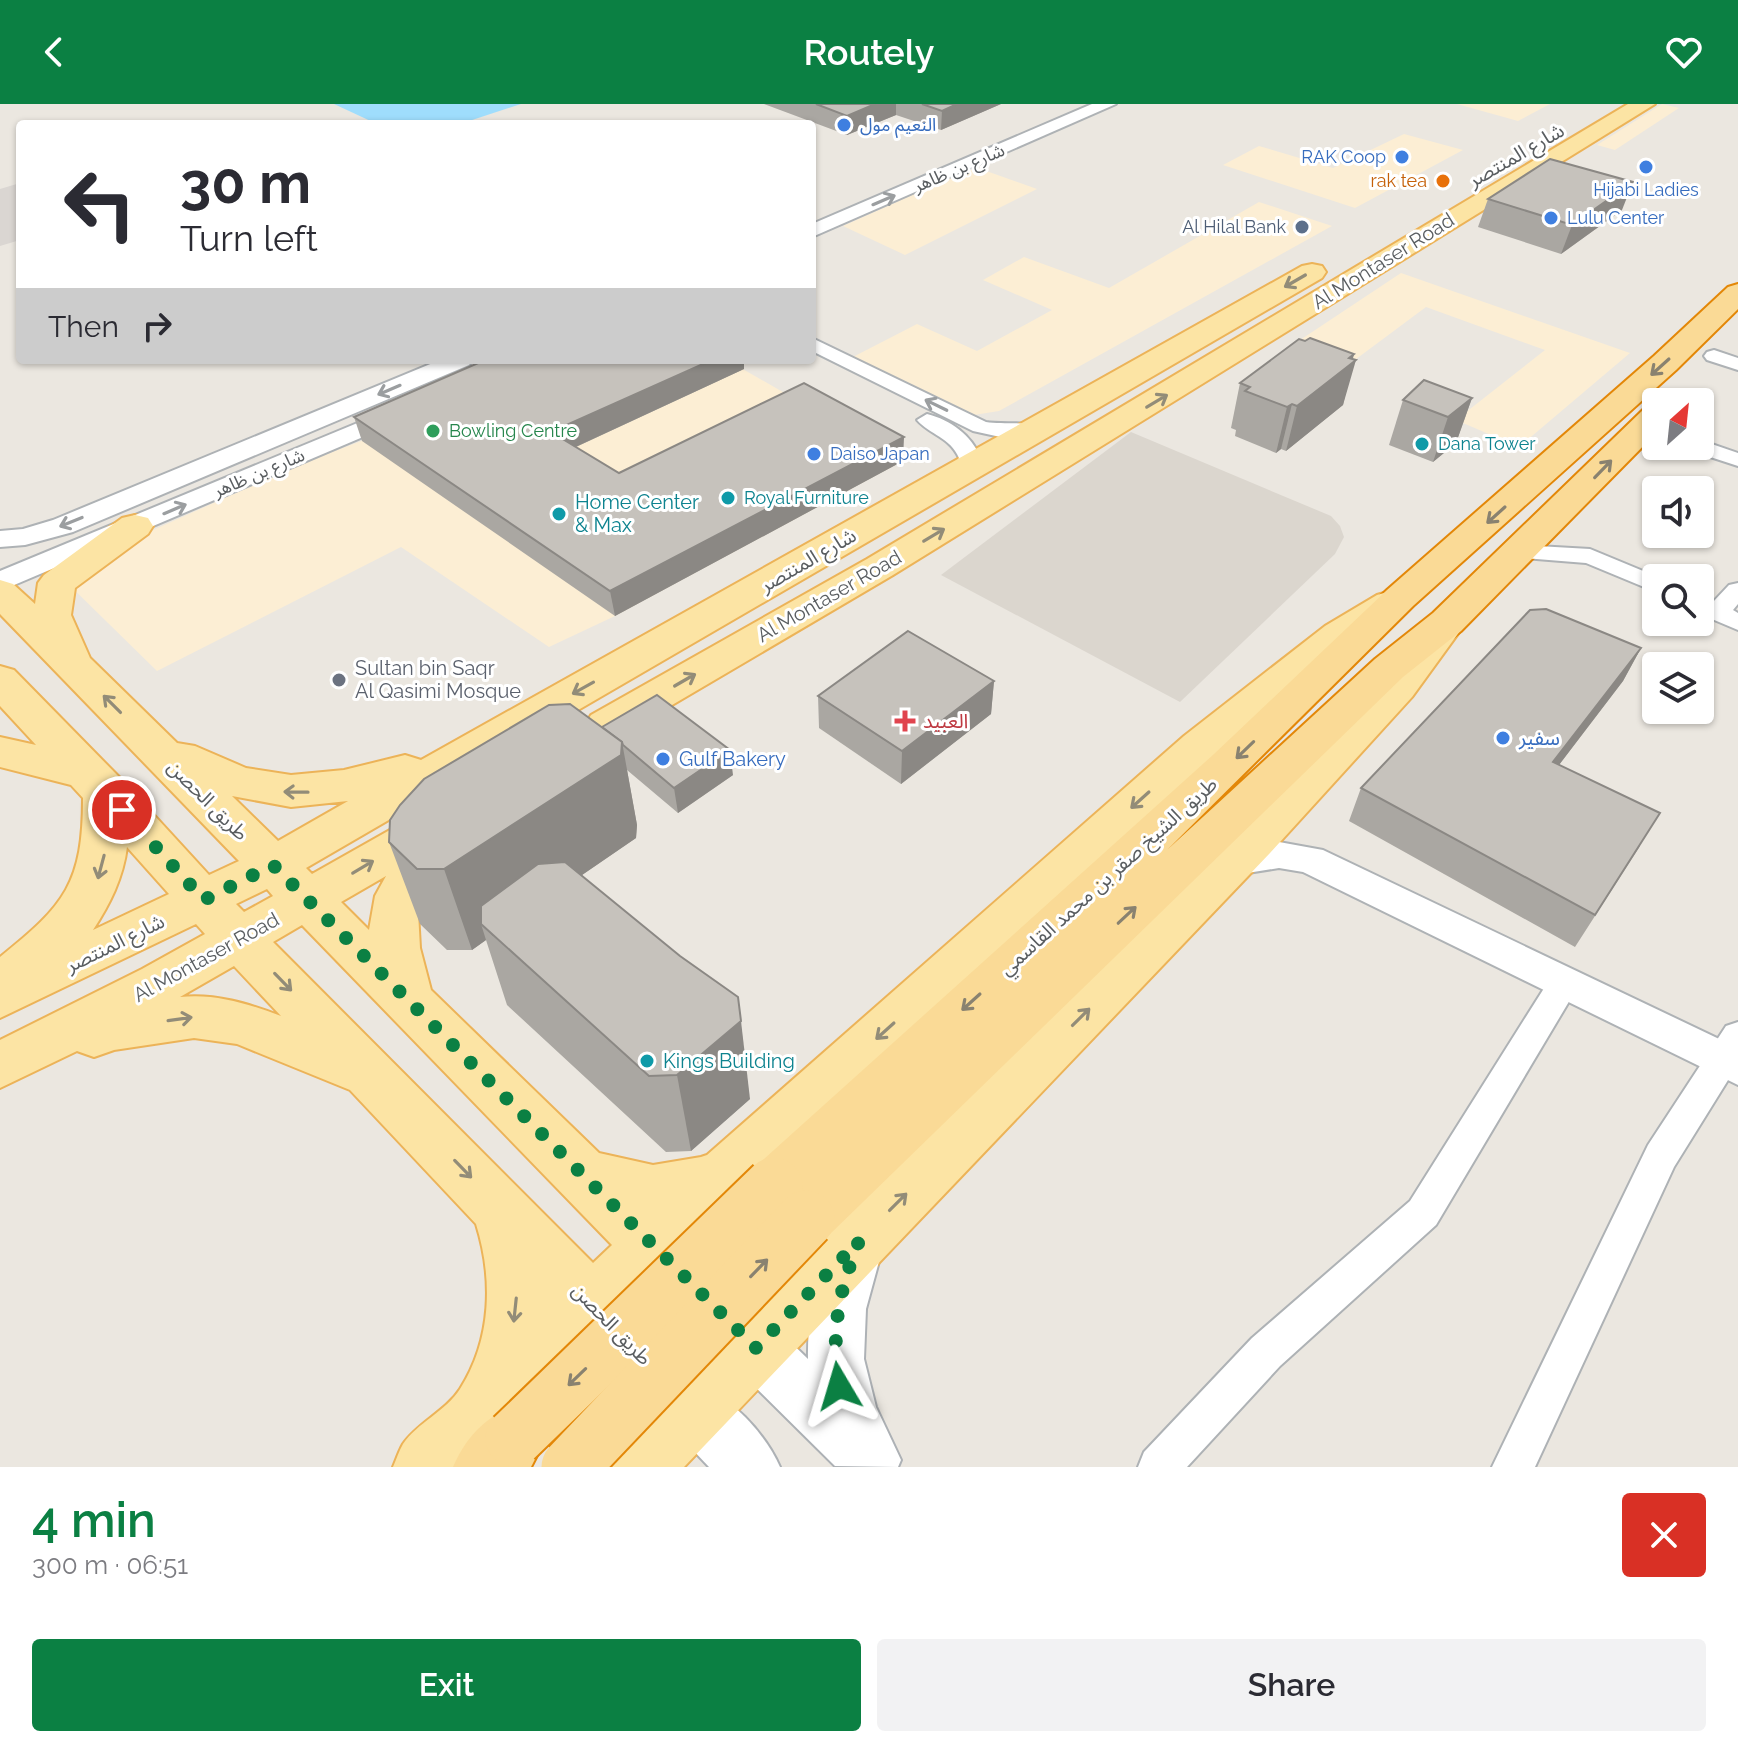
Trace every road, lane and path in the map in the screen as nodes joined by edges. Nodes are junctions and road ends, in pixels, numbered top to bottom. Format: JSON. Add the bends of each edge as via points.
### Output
{"nodes":[{"id":1,"x":1064,"y":104,"type":"edge"},
{"id":2,"x":1107,"y":104,"type":"edge"},
{"id":3,"x":1606,"y":104,"type":"edge"},
{"id":4,"x":1644,"y":104,"type":"edge"},
{"id":5,"x":816,"y":210,"type":"edge"},
{"id":6,"x":816,"y":229,"type":"edge"},
{"id":7,"x":1738,"y":293,"type":"edge"},
{"id":8,"x":1738,"y":334,"type":"edge"},
{"id":9,"x":816,"y":346,"type":"edge"},
{"id":10,"x":816,"y":364,"type":"edge"},
{"id":11,"x":470,"y":369,"type":"edge"},
{"id":12,"x":1688,"y":388,"type":"edge"},
{"id":13,"x":971,"y":422,"type":"junction"},
{"id":14,"x":947,"y":430,"type":"junction"},
{"id":15,"x":1037,"y":430,"type":"junction"},
{"id":16,"x":1642,"y":433,"type":"edge"},
{"id":17,"x":1714,"y":454,"type":"edge"},
{"id":18,"x":1737,"y":467,"type":"edge"},
{"id":19,"x":958,"y":476,"type":"junction"},
{"id":20,"x":1558,"y":515,"type":"junction"},
{"id":21,"x":135,"y":526,"type":"junction"},
{"id":22,"x":0,"y":539,"type":"edge"},
{"id":23,"x":1521,"y":552,"type":"junction"},
{"id":24,"x":1590,"y":556,"type":"junction"},
{"id":25,"x":1642,"y":579,"type":"edge"},
{"id":26,"x":0,"y":582,"type":"edge"},
{"id":27,"x":1738,"y":590,"type":"edge"},
{"id":28,"x":0,"y":592,"type":"edge"},
{"id":29,"x":1400,"y":598,"type":"joint"},
{"id":30,"x":1718,"y":613,"type":"edge"},
{"id":31,"x":1447,"y":622,"type":"junction"},
{"id":32,"x":77,"y":669,"type":"junction"},
{"id":33,"x":0,"y":680,"type":"edge"},
{"id":34,"x":148,"y":740,"type":"junction"},
{"id":35,"x":577,"y":742,"type":"edge"},
{"id":36,"x":480,"y":746,"type":"junction"},
{"id":37,"x":0,"y":752,"type":"edge"},
{"id":38,"x":97,"y":782,"type":"junction"},
{"id":39,"x":1281,"y":813,"type":"junction"},
{"id":40,"x":1310,"y":860,"type":"junction"},
{"id":41,"x":1235,"y":861,"type":"junction"},
{"id":42,"x":273,"y":865,"type":"junction"},
{"id":43,"x":204,"y":900,"type":"junction"},
{"id":44,"x":308,"y":900,"type":"junction"},
{"id":45,"x":240,"y":940,"type":"junction"},
{"id":46,"x":0,"y":983,"type":"edge"},
{"id":47,"x":1564,"y":983,"type":"junction"},
{"id":48,"x":0,"y":997,"type":"edge"},
{"id":49,"x":408,"y":1000,"type":"junction"},
{"id":50,"x":1733,"y":1055,"type":"edge"},
{"id":51,"x":0,"y":1065,"type":"edge"},
{"id":52,"x":0,"y":1075,"type":"edge"},
{"id":53,"x":373,"y":1076,"type":"junction"},
{"id":54,"x":582,"y":1174,"type":"junction"},
{"id":55,"x":791,"y":1205,"type":"junction"},
{"id":56,"x":499,"y":1207,"type":"junction"},
{"id":57,"x":653,"y":1246,"type":"junction"},
{"id":58,"x":593,"y":1305,"type":"junction"},
{"id":59,"x":756,"y":1348,"type":"junction"},
{"id":60,"x":695,"y":1411,"type":"junction"},
{"id":61,"x":494,"y":1438,"type":"edge"},
{"id":62,"x":875,"y":1464,"type":"edge"},
{"id":63,"x":426,"y":1467,"type":"edge"},
{"id":64,"x":570,"y":1467,"type":"edge"},
{"id":65,"x":639,"y":1467,"type":"edge"},
{"id":66,"x":750,"y":1467,"type":"edge"},
{"id":67,"x":1159,"y":1467,"type":"edge"},
{"id":68,"x":1513,"y":1467,"type":"edge"}],
"edges":[{"from":1,"to":5,"type":"street","name":"شارع بن ظاهر"},
{"from":6,"to":2,"type":"street","name":"شارع بن ظاهر","one_way":true},
{"from":3,"to":15,"type":"main road","name":"شارع المنتصر","one_way":true},
{"from":35,"to":4,"type":"main road","name":"Al Montaser Road","one_way":true,"via":[[880,567]]},
{"from":7,"to":29,"type":"highway","one_way":true},
{"from":8,"to":12,"type":"highway","name":"طريق الشيخ صقر بن محمد القاسمي"},
{"from":13,"to":9,"type":"street","one_way":true},
{"from":10,"to":14,"type":"street"},
{"from":21,"to":11,"type":"street","name":"شارع بن ظاهر","one_way":true},
{"from":11,"to":22,"type":"street","name":"شارع بن ظاهر","one_way":true,"via":[[63,526]]},
{"from":13,"to":14,"type":"street"},
{"from":13,"to":15,"type":"street","via":[[1005,432]]},
{"from":14,"to":19,"type":"street","via":[[965,445],[970,458]]},
{"from":15,"to":19,"type":"main road","name":"شارع المنتصر"},
{"from":20,"to":16,"type":"highway","name":"طريق الشيخ صقر بن محمد القاسمي","one_way":true},
{"from":17,"to":18,"type":"street"},
{"from":19,"to":36,"type":"main road","name":"شارع المنتصر","one_way":true},
{"from":20,"to":23,"type":"highway","name":"طريق الشيخ صقر بن محمد القاسمي"},
{"from":20,"to":24,"type":"street"},
{"from":21,"to":26,"type":"street","name":"شارع بن ظاهر"},
{"from":21,"to":32,"type":"main road","via":[[57,583],[52,615]]},
{"from":23,"to":24,"type":"street"},
{"from":23,"to":31,"type":"highway","name":"طريق الشيخ صقر بن محمد القاسمي"},
{"from":24,"to":25,"type":"street"},
{"from":27,"to":30,"type":"street"},
{"from":28,"to":32,"type":"main road","name":"طريق الحصن"},
{"from":29,"to":55,"type":"main road","one_way":true,"via":[[1339,635],[1199,747]]},
{"from":31,"to":39,"type":"main road","via":[[1398,687]]},
{"from":55,"to":31,"type":"highway","name":"طريق الشيخ صقر بن محمد القاسمي","one_way":true,"via":[[1389,668]]},
{"from":34,"to":32,"type":"main road","name":"طريق الحصن","one_way":true},
{"from":33,"to":38,"type":"main road","name":"طريق الحصن"},
{"from":36,"to":34,"type":"main road","one_way":true,"via":[[363,784],[284,792],[211,774]]},
{"from":34,"to":42,"type":"main road","name":"طريق الحصن"},
{"from":36,"to":42,"type":"main road","name":"شارع المنتصر"},
{"from":37,"to":38,"type":"main road"},
{"from":38,"to":43,"type":"main road","name":"طريق الحصن"},
{"from":38,"to":46,"type":"main road","one_way":true,"via":[[105,857],[99,879],[84,907],[48,947]]},
{"from":39,"to":40,"type":"street","via":[[1288,832]]},
{"from":39,"to":41,"type":"main road"},
{"from":40,"to":41,"type":"street","via":[[1279,855]]},
{"from":40,"to":47,"type":"street"},
{"from":55,"to":41,"type":"main road","one_way":true},
{"from":42,"to":43,"type":"main road","name":"شارع المنتصر"},
{"from":42,"to":44,"type":"main road","name":"طريق الحصن"},
{"from":43,"to":45,"type":"main road","name":"طريق الحصن"},
{"from":43,"to":48,"type":"main road","name":"شارع المنتصر"},
{"from":44,"to":45,"type":"main road","name":"Al Montaser Road"},
{"from":44,"to":49,"type":"main road","name":"طريق الحصن"},
{"from":44,"to":49,"type":"main road","name":"Al Montaser Road","one_way":true,"via":[[476,801],[410,872],[394,900],[392,936]]},
{"from":45,"to":51,"type":"main road","name":"Al Montaser Road"},
{"from":45,"to":53,"type":"main road","name":"طريق الحصن","one_way":true},
{"from":47,"to":50,"type":"street"},
{"from":47,"to":67,"type":"street","via":[[1423,1213],[1266,1352]]},
{"from":49,"to":54,"type":"main road","name":"طريق الحصن"},
{"from":50,"to":68,"type":"street","via":[[1661,1156]]},
{"from":52,"to":53,"type":"main road","one_way":true,"via":[[108,1029],[194,1017],[241,1023]]},
{"from":53,"to":56,"type":"main road","name":"طريق الحصن","one_way":true},
{"from":54,"to":55,"type":"main road","via":[[616,1186]]},
{"from":54,"to":57,"type":"main road","name":"طريق الحصن"},
{"from":55,"to":57,"type":"main road"},
{"from":55,"to":59,"type":"main road"},
{"from":55,"to":61,"type":"highway","name":"طريق الشيخ صقر بن محمد القاسمي","one_way":true,"bridge":true},
{"from":55,"to":62,"type":"main road","via":[[836,1311],[839,1386],[851,1424]]},
{"from":64,"to":55,"type":"highway","name":"طريق الشيخ صقر بن محمد القاسمي","one_way":true,"bridge":true},
{"from":56,"to":58,"type":"main road","name":"طريق الحصن"},
{"from":56,"to":61,"type":"main road","one_way":true,"via":[[519,1275]]},
{"from":57,"to":58,"type":"main road"},
{"from":57,"to":59,"type":"main road","name":"طريق الحصن"},
{"from":58,"to":60,"type":"main road","name":"طريق الحصن"},
{"from":58,"to":61,"type":"main road"},
{"from":59,"to":60,"type":"main road"},
{"from":59,"to":62,"type":"main road"},
{"from":60,"to":65,"type":"main road"},
{"from":60,"to":66,"type":"main road"},
{"from":61,"to":63,"type":"main road"}]}
